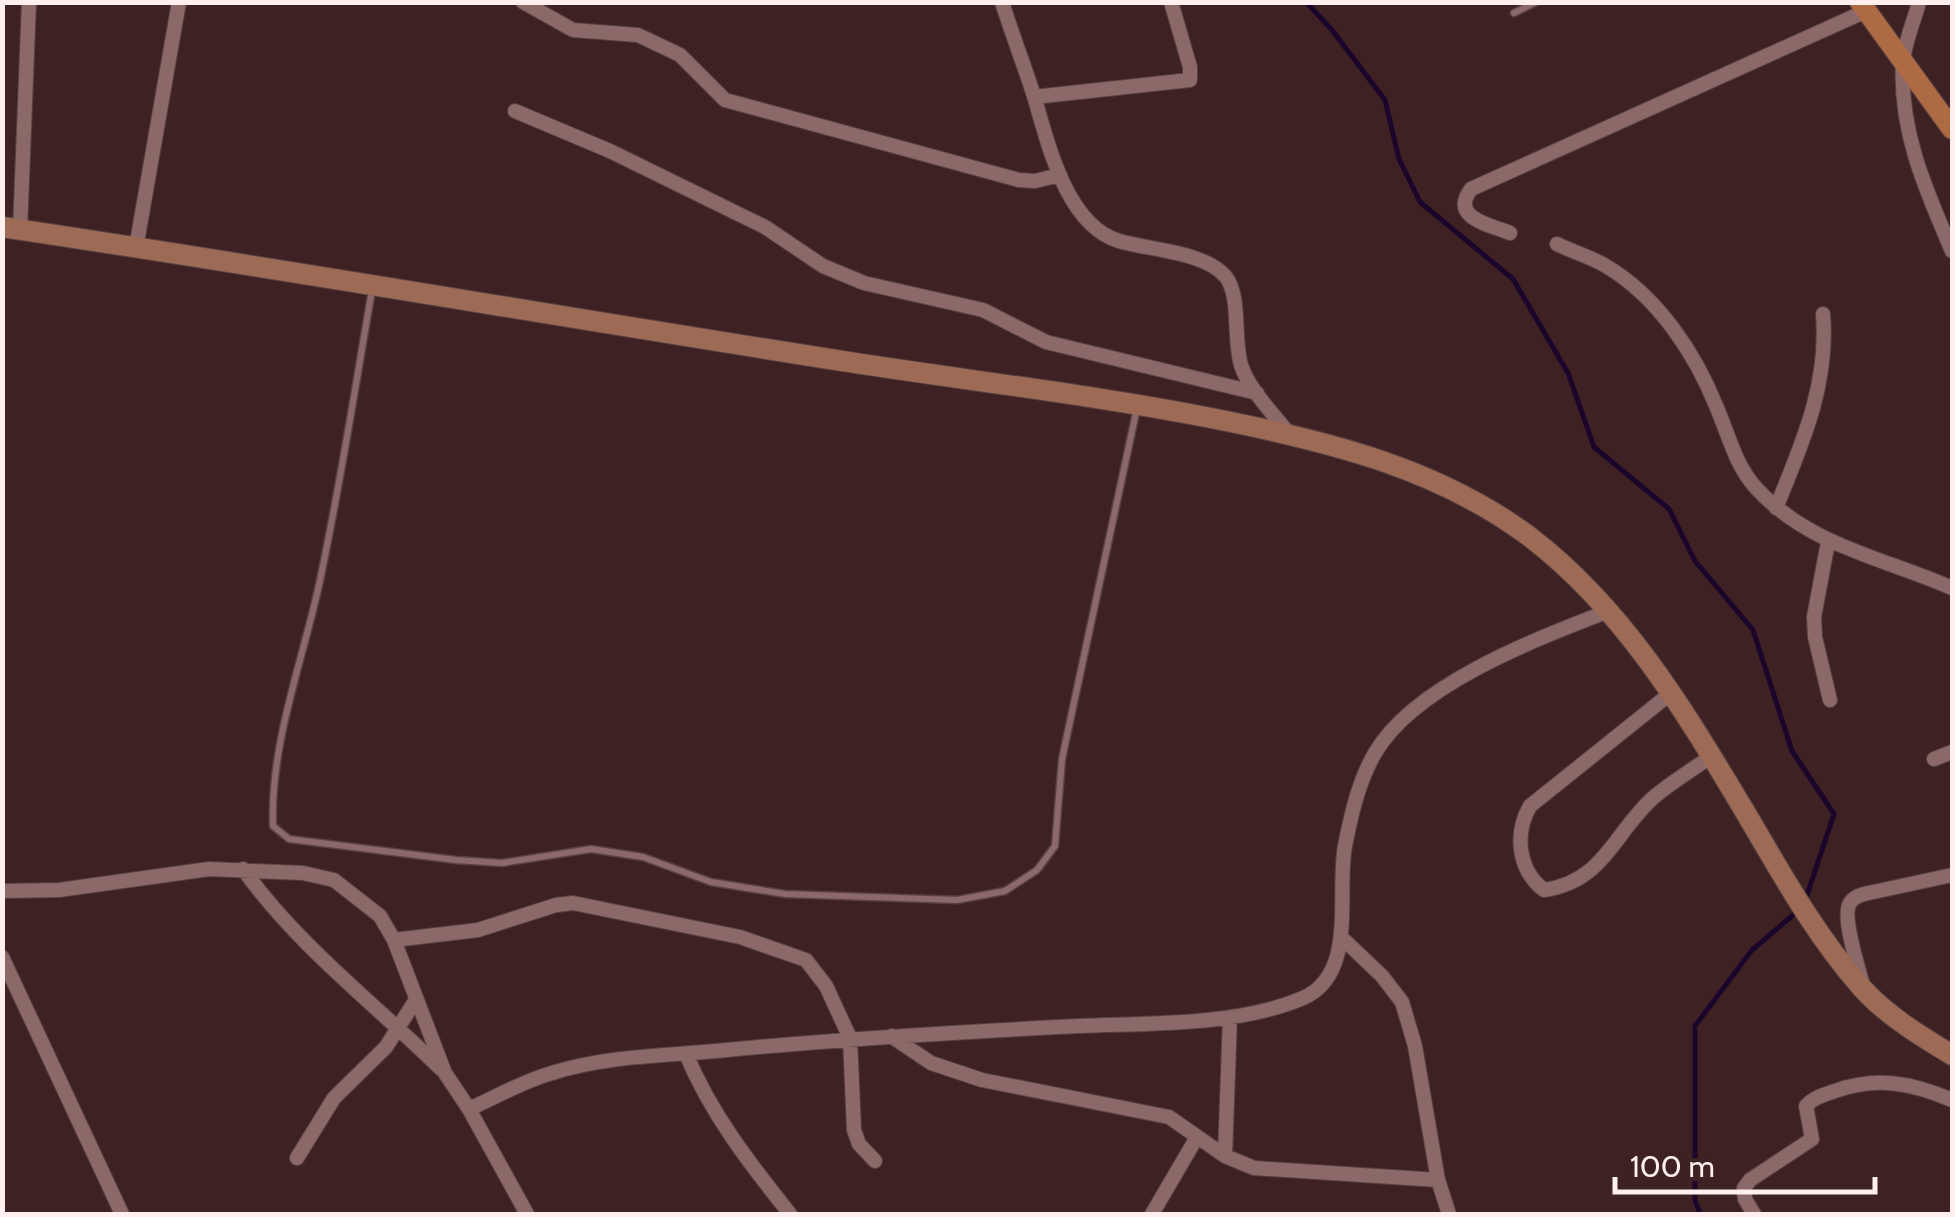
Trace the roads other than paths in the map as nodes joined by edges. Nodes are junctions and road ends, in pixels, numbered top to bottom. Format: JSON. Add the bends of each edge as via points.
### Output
{"nodes":[{"id":1,"x":29,"y":2,"type":"edge"},
{"id":2,"x":179,"y":2,"type":"edge"},
{"id":3,"x":523,"y":2,"type":"edge"},
{"id":4,"x":1002,"y":2,"type":"edge"},
{"id":5,"x":1172,"y":2,"type":"edge"},
{"id":6,"x":1536,"y":2,"type":"edge"},
{"id":7,"x":1920,"y":2,"type":"edge"},
{"id":8,"x":1864,"y":6,"type":"edge"},
{"id":9,"x":1514,"y":12,"type":"dead end"},
{"id":10,"x":1903,"y":60,"type":"junction"},
{"id":11,"x":1034,"y":97,"type":"junction"},
{"id":12,"x":515,"y":111,"type":"dead end"},
{"id":13,"x":1952,"y":129,"type":"edge"},
{"id":14,"x":1060,"y":175,"type":"junction"},
{"id":15,"x":11,"y":229,"type":"edge"},
{"id":16,"x":1510,"y":232,"type":"dead end"},
{"id":17,"x":1557,"y":244,"type":"dead end"},
{"id":18,"x":136,"y":248,"type":"junction"},
{"id":19,"x":1952,"y":251,"type":"edge"},
{"id":20,"x":374,"y":284,"type":"junction"},
{"id":21,"x":1823,"y":314,"type":"dead end"},
{"id":22,"x":1258,"y":393,"type":"junction"},
{"id":23,"x":1137,"y":404,"type":"junction"},
{"id":24,"x":1289,"y":434,"type":"junction"},
{"id":25,"x":1776,"y":508,"type":"junction"},
{"id":26,"x":1828,"y":542,"type":"junction"},
{"id":27,"x":1952,"y":588,"type":"edge"},
{"id":28,"x":1611,"y":610,"type":"junction"},
{"id":29,"x":1671,"y":693,"type":"junction"},
{"id":30,"x":1830,"y":700,"type":"dead end"},
{"id":31,"x":1952,"y":752,"type":"edge"},
{"id":32,"x":1712,"y":756,"type":"junction"},
{"id":33,"x":1934,"y":759,"type":"dead end"},
{"id":34,"x":244,"y":869,"type":"junction"},
{"id":35,"x":1952,"y":874,"type":"edge"},
{"id":36,"x":2,"y":891,"type":"edge"},
{"id":37,"x":1341,"y":936,"type":"junction"},
{"id":38,"x":394,"y":940,"type":"junction"},
{"id":39,"x":2,"y":957,"type":"edge"},
{"id":40,"x":1865,"y":992,"type":"junction"},
{"id":41,"x":415,"y":1000,"type":"junction"},
{"id":42,"x":1230,"y":1017,"type":"junction"},
{"id":43,"x":398,"y":1028,"type":"junction"},
{"id":44,"x":892,"y":1036,"type":"junction"},
{"id":45,"x":850,"y":1038,"type":"junction"},
{"id":46,"x":686,"y":1054,"type":"junction"},
{"id":47,"x":1952,"y":1055,"type":"edge"},
{"id":48,"x":445,"y":1073,"type":"junction"},
{"id":49,"x":1952,"y":1100,"type":"edge"},
{"id":50,"x":469,"y":1109,"type":"junction"},
{"id":51,"x":1197,"y":1137,"type":"junction"},
{"id":52,"x":1225,"y":1156,"type":"junction"},
{"id":53,"x":297,"y":1158,"type":"dead end"},
{"id":54,"x":875,"y":1161,"type":"dead end"},
{"id":55,"x":1438,"y":1180,"type":"junction"},
{"id":56,"x":122,"y":1214,"type":"edge"},
{"id":57,"x":527,"y":1214,"type":"edge"},
{"id":58,"x":790,"y":1214,"type":"edge"},
{"id":59,"x":1152,"y":1214,"type":"edge"},
{"id":60,"x":1449,"y":1214,"type":"edge"},
{"id":61,"x":1754,"y":1214,"type":"edge"}],
"edges":[{"from":1,"to":15,"type":"street"},
{"from":2,"to":18,"type":"street"},
{"from":3,"to":14,"type":"street","via":[[573,30],[619,31],[652,42],[680,56],[725,100],[1019,180]]},
{"from":4,"to":11,"type":"street"},
{"from":5,"to":11,"type":"street","via":[[1190,80]]},
{"from":6,"to":9,"type":"lane"},
{"from":7,"to":10,"type":"street"},
{"from":8,"to":10,"type":"main road"},
{"from":8,"to":16,"type":"street","via":[[1471,189],[1463,200],[1470,217]]},
{"from":10,"to":13,"type":"main road"},
{"from":10,"to":19,"type":"street","via":[[1905,124]]},
{"from":11,"to":14,"type":"street"},
{"from":12,"to":22,"type":"street","via":[[765,227],[822,266],[864,282],[982,310],[1046,342]]},
{"from":14,"to":22,"type":"street","via":[[1097,232],[1203,261],[1224,276],[1236,294],[1241,366]]},
{"from":15,"to":18,"type":"street"},
{"from":17,"to":25,"type":"street","via":[[1606,266],[1657,310],[1703,376],[1739,465]]},
{"from":18,"to":20,"type":"street"},
{"from":20,"to":23,"type":"street"},
{"from":20,"to":23,"type":"lane","via":[[272,798],[273,826],[289,839],[502,862],[591,849],[643,857],[711,882],[785,894],[957,900],[1005,891],[1037,870],[1055,846],[1062,759]]},
{"from":21,"to":25,"type":"street","via":[[1819,387]]},
{"from":22,"to":24,"type":"street"},
{"from":23,"to":24,"type":"street"},
{"from":24,"to":28,"type":"street","via":[[1355,450],[1447,486],[1524,532]]},
{"from":25,"to":26,"type":"street"},
{"from":26,"to":27,"type":"street"},
{"from":26,"to":30,"type":"street","via":[[1814,617]]},
{"from":28,"to":29,"type":"street"},
{"from":28,"to":37,"type":"street","via":[[1456,680],[1406,717],[1376,751],[1344,849]]},
{"from":29,"to":32,"type":"street"},
{"from":29,"to":32,"type":"street","via":[[1530,806],[1519,844],[1532,880],[1544,890],[1567,887],[1614,848],[1655,796]]},
{"from":31,"to":33,"type":"street"},
{"from":32,"to":40,"type":"street","via":[[1802,908]]},
{"from":34,"to":36,"type":"street"},
{"from":34,"to":38,"type":"street","via":[[334,880],[380,916]]},
{"from":34,"to":43,"type":"street","via":[[307,946]]},
{"from":35,"to":40,"type":"street","via":[[1864,894],[1848,906]]},
{"from":37,"to":42,"type":"street","via":[[1330,975],[1306,997]]},
{"from":37,"to":55,"type":"street","via":[[1402,1002]]},
{"from":38,"to":41,"type":"street"},
{"from":38,"to":45,"type":"street","via":[[478,930],[572,904],[740,937],[806,960]]},
{"from":39,"to":56,"type":"street"},
{"from":40,"to":47,"type":"street"},
{"from":41,"to":43,"type":"street"},
{"from":41,"to":48,"type":"street"},
{"from":42,"to":44,"type":"street"},
{"from":42,"to":52,"type":"street"},
{"from":43,"to":48,"type":"street"},
{"from":43,"to":53,"type":"street","via":[[334,1098]]},
{"from":44,"to":45,"type":"street"},
{"from":44,"to":51,"type":"street","via":[[931,1063],[1168,1117]]},
{"from":45,"to":46,"type":"street"},
{"from":45,"to":54,"type":"street","via":[[854,1130]]},
{"from":46,"to":50,"type":"street","via":[[613,1058],[550,1073]]},
{"from":46,"to":58,"type":"street","via":[[730,1135]]},
{"from":48,"to":50,"type":"street"},
{"from":49,"to":61,"type":"street","via":[[1882,1080],[1812,1099],[1806,1106],[1812,1139],[1744,1188]]},
{"from":50,"to":57,"type":"street"},
{"from":51,"to":52,"type":"street"},
{"from":51,"to":59,"type":"street"},
{"from":52,"to":55,"type":"street","via":[[1254,1168]]},
{"from":55,"to":60,"type":"street"}]}
